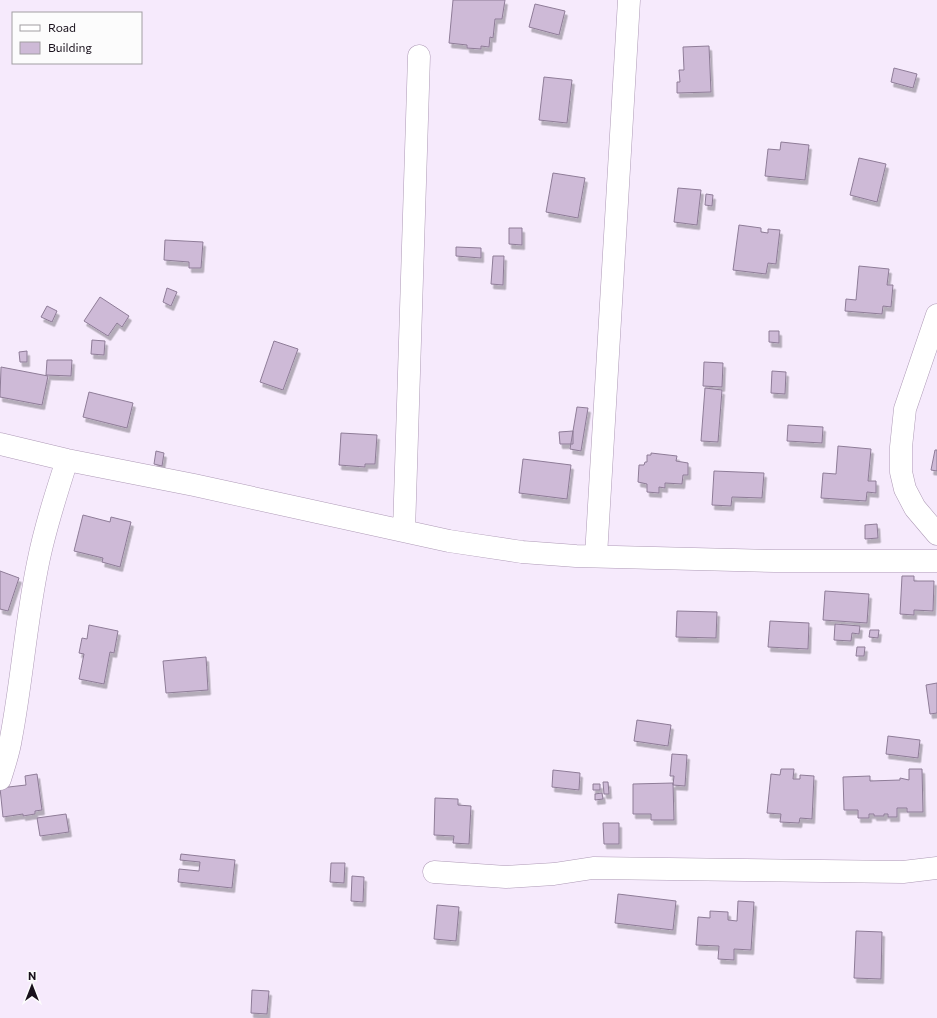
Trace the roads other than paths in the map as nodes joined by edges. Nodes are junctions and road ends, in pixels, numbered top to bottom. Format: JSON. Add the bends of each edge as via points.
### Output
{"nodes":[{"id":1,"x":630,"y":0,"type":"edge"},
{"id":2,"x":419,"y":56,"type":"dead end"},
{"id":3,"x":937,"y":315,"type":"edge"},
{"id":4,"x":0,"y":444,"type":"edge"},
{"id":5,"x":66,"y":460,"type":"junction"},
{"id":6,"x":404,"y":531,"type":"junction"},
{"id":7,"x":937,"y":534,"type":"edge"},
{"id":8,"x":596,"y":556,"type":"junction"},
{"id":9,"x":937,"y":561,"type":"edge"},
{"id":10,"x":0,"y":779,"type":"edge"},
{"id":11,"x":937,"y":868,"type":"edge"},
{"id":12,"x":434,"y":872,"type":"dead end"}],
"edges":[{"from":1,"to":8,"type":"street"},
{"from":2,"to":6,"type":"street"},
{"from":3,"to":7,"type":"street","via":[[905,409],[901,472],[905,489],[915,508]]},
{"from":4,"to":5,"type":"street"},
{"from":5,"to":6,"type":"street"},
{"from":5,"to":10,"type":"street","via":[[38,563],[11,740]]},
{"from":6,"to":8,"type":"street","via":[[522,552]]},
{"from":8,"to":9,"type":"street","via":[[775,561]]},
{"from":11,"to":12,"type":"street","via":[[903,872],[593,868],[506,877]]}]}
